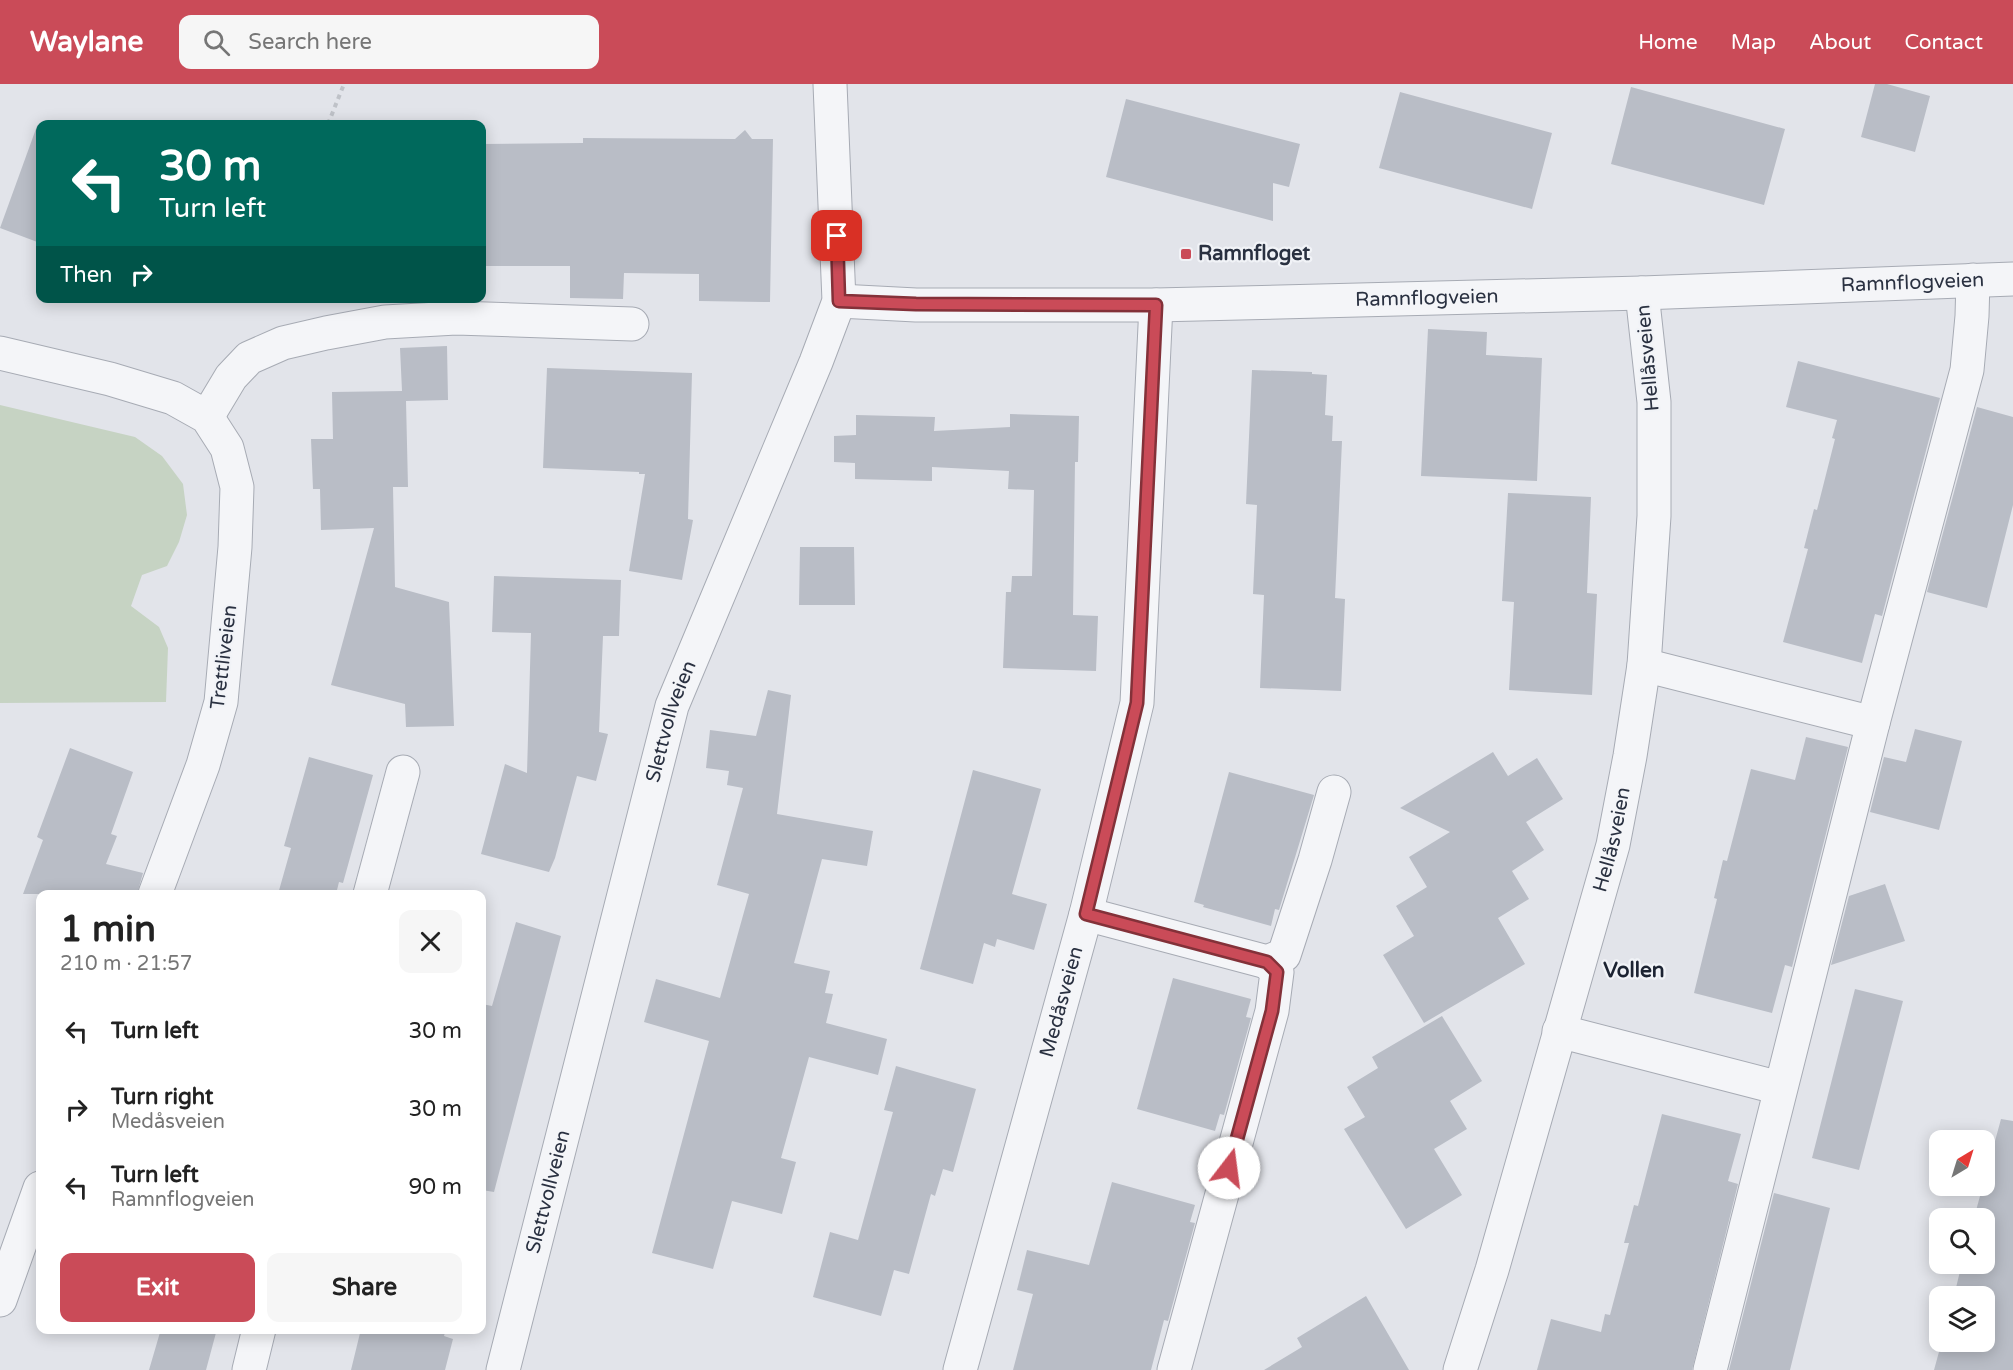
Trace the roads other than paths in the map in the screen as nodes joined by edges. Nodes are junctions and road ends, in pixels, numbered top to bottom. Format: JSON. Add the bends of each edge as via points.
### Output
{"nodes":[{"id":1,"x":830,"y":84,"type":"edge"},
{"id":2,"x":2013,"y":279,"type":"edge"},
{"id":3,"x":1973,"y":280,"type":"junction"},
{"id":4,"x":1642,"y":293,"type":"junction"},
{"id":5,"x":839,"y":301,"type":"junction"},
{"id":6,"x":1156,"y":305,"type":"junction"},
{"id":7,"x":632,"y":324,"type":"dead end"},
{"id":8,"x":0,"y":353,"type":"edge"},
{"id":9,"x":207,"y":417,"type":"junction"},
{"id":10,"x":1644,"y":665,"type":"junction"},
{"id":11,"x":1873,"y":723,"type":"junction"},
{"id":12,"x":403,"y":772,"type":"dead end"},
{"id":13,"x":1334,"y":792,"type":"dead end"},
{"id":14,"x":156,"y":890,"type":"edge"},
{"id":15,"x":371,"y":890,"type":"edge"},
{"id":16,"x":1086,"y":914,"type":"junction"},
{"id":17,"x":1267,"y":962,"type":"junction"},
{"id":18,"x":1559,"y":1031,"type":"junction"},
{"id":19,"x":1780,"y":1088,"type":"junction"},
{"id":20,"x":36,"y":1199,"type":"edge"},
{"id":21,"x":0,"y":1300,"type":"edge"},
{"id":22,"x":259,"y":1334,"type":"edge"},
{"id":23,"x":249,"y":1370,"type":"edge"},
{"id":24,"x":503,"y":1370,"type":"edge"},
{"id":25,"x":960,"y":1370,"type":"edge"},
{"id":26,"x":1174,"y":1370,"type":"edge"},
{"id":27,"x":1460,"y":1370,"type":"edge"},
{"id":28,"x":1710,"y":1370,"type":"edge"}],
"edges":[{"from":1,"to":5,"type":"street","name":"Slettvollveien"},
{"from":2,"to":3,"type":"street","name":"Ramnflogveien"},
{"from":3,"to":4,"type":"street","name":"Ramnflogveien"},
{"from":3,"to":11,"type":"street","via":[[1967,370]]},
{"from":4,"to":6,"type":"street","name":"Ramnflogveien"},
{"from":4,"to":10,"type":"street","name":"Hellåsveien","via":[[1654,402],[1654,516]]},
{"from":5,"to":6,"type":"street","name":"Ramnflogveien"},
{"from":5,"to":24,"type":"street","name":"Slettvollveien","via":[[672,706]]},
{"from":6,"to":16,"type":"street","name":"Medåsveien","via":[[1137,703]]},
{"from":7,"to":9,"type":"street","via":[[456,318],[385,322],[326,333],[283,343],[249,358],[231,377]]},
{"from":8,"to":9,"type":"street","name":"Trettliveien","via":[[173,398]]},
{"from":9,"to":14,"type":"street","name":"Trettliveien","via":[[227,448],[237,487],[221,702],[203,765]]},
{"from":10,"to":11,"type":"street"},
{"from":10,"to":18,"type":"street","name":"Hellåsveien","via":[[1613,845]]},
{"from":11,"to":19,"type":"street"},
{"from":12,"to":15,"type":"street"},
{"from":13,"to":17,"type":"street","via":[[1284,955]]},
{"from":16,"to":17,"type":"street"},
{"from":16,"to":25,"type":"street","name":"Medåsveien"},
{"from":17,"to":26,"type":"street","via":[[1277,972],[1272,1011]]},
{"from":18,"to":19,"type":"street"},
{"from":18,"to":27,"type":"street","name":"Hellåsveien"},
{"from":19,"to":28,"type":"street"},
{"from":20,"to":21,"type":"street"},
{"from":22,"to":23,"type":"street"}]}
